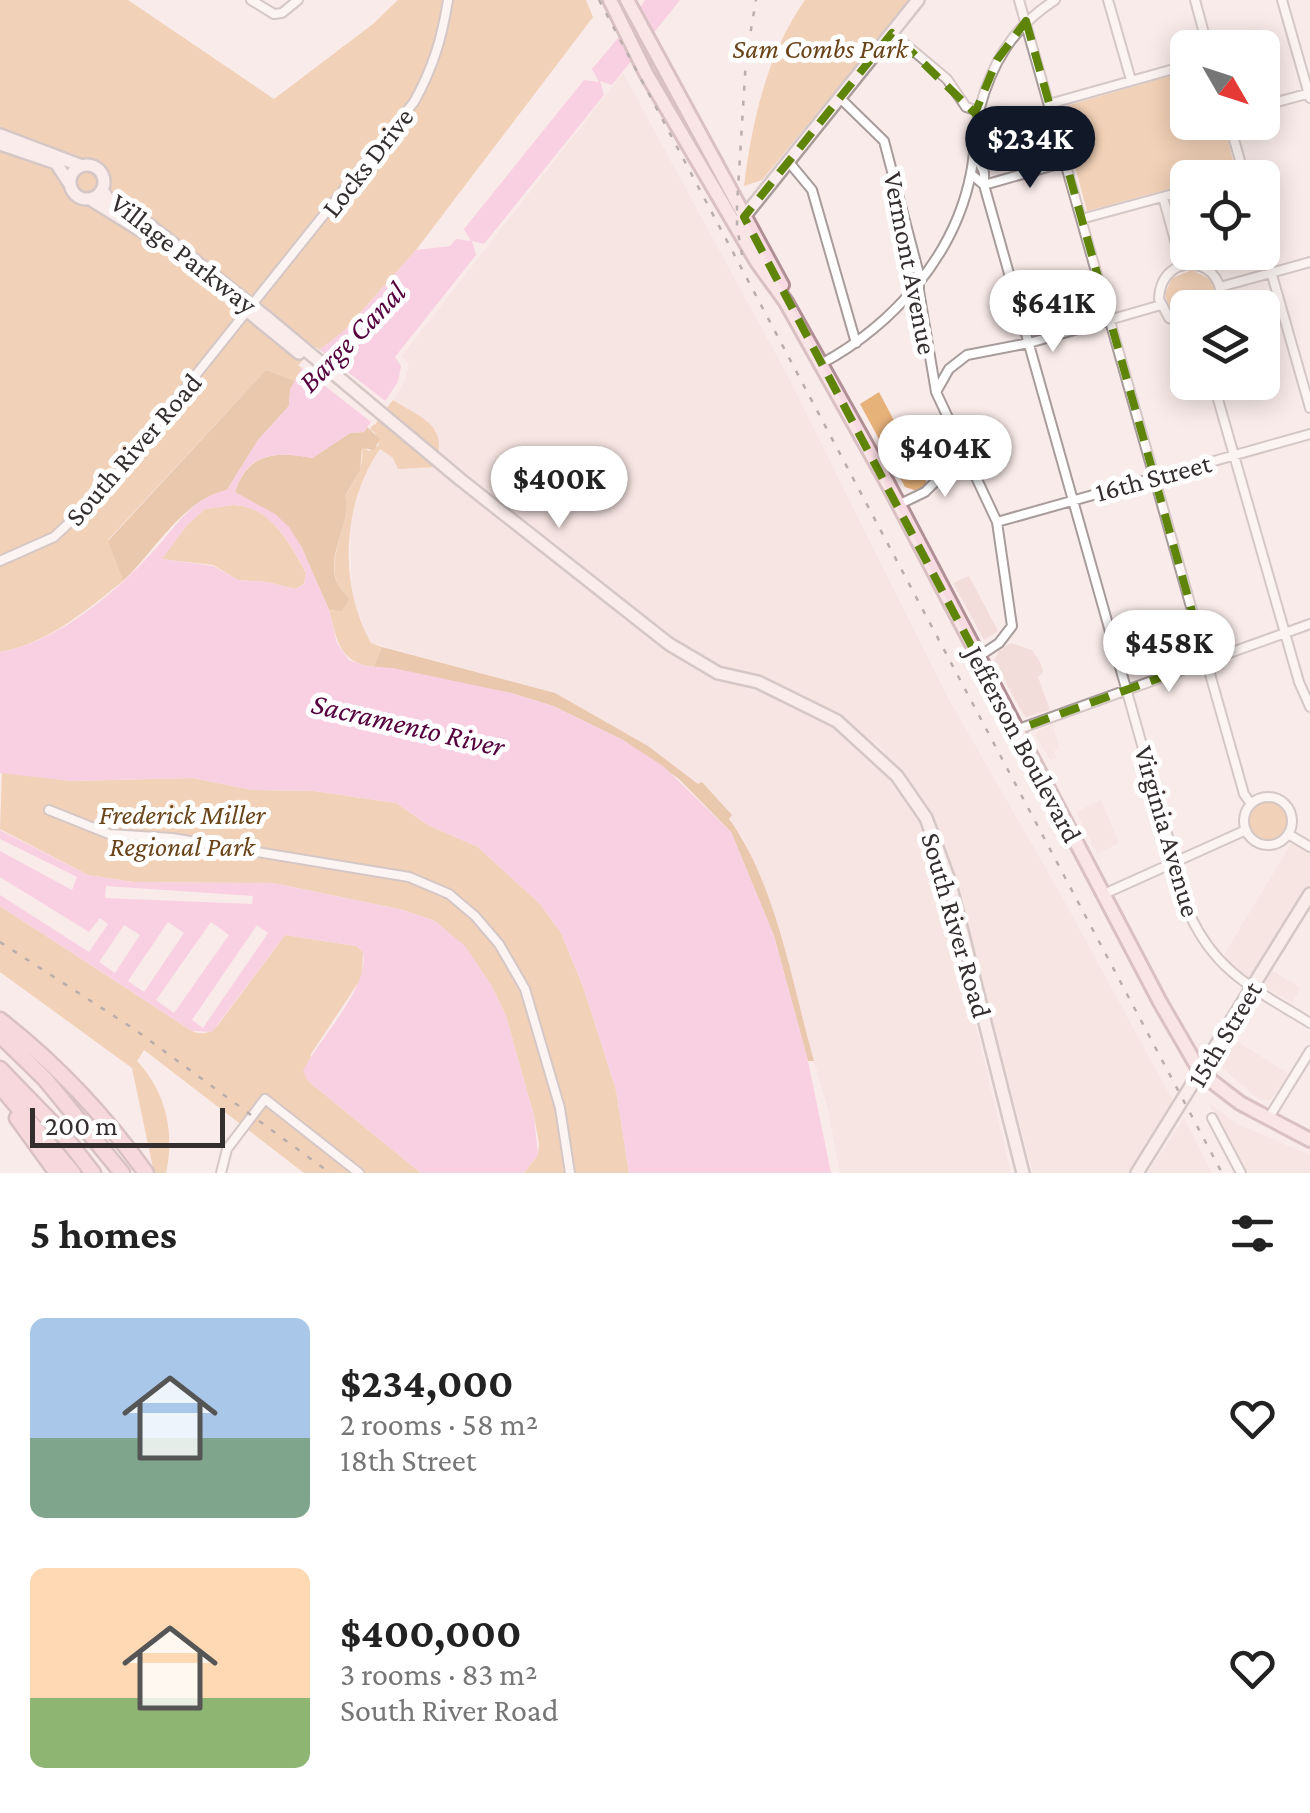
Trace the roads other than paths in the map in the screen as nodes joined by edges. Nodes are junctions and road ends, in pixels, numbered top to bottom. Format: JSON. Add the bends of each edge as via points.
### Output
{"nodes":[{"id":1,"x":251,"y":0,"type":"edge"},
{"id":2,"x":298,"y":0,"type":"edge"},
{"id":3,"x":448,"y":0,"type":"edge"},
{"id":4,"x":610,"y":0,"type":"edge"},
{"id":5,"x":918,"y":0,"type":"edge"},
{"id":6,"x":1019,"y":0,"type":"edge"},
{"id":7,"x":1055,"y":0,"type":"edge"},
{"id":8,"x":1108,"y":0,"type":"edge"},
{"id":9,"x":1195,"y":0,"type":"edge"},
{"id":10,"x":1282,"y":0,"type":"edge"},
{"id":11,"x":628,"y":2,"type":"edge"},
{"id":12,"x":1026,"y":22,"type":"junction"},
{"id":13,"x":1203,"y":30,"type":"edge"},
{"id":14,"x":892,"y":33,"type":"junction"},
{"id":15,"x":1170,"y":70,"type":"edge"},
{"id":16,"x":1130,"y":80,"type":"junction"},
{"id":17,"x":1310,"y":95,"type":"edge"},
{"id":18,"x":840,"y":98,"type":"junction"},
{"id":19,"x":1280,"y":102,"type":"edge"},
{"id":20,"x":1050,"y":104,"type":"junction"},
{"id":21,"x":979,"y":111,"type":"junction"},
{"id":22,"x":0,"y":135,"type":"edge"},
{"id":23,"x":0,"y":144,"type":"edge"},
{"id":24,"x":974,"y":153,"type":"junction"},
{"id":25,"x":788,"y":161,"type":"junction"},
{"id":26,"x":1065,"y":162,"type":"junction"},
{"id":27,"x":82,"y":166,"type":"junction"},
{"id":28,"x":971,"y":174,"type":"junction"},
{"id":29,"x":69,"y":184,"type":"junction"},
{"id":30,"x":984,"y":184,"type":"junction"},
{"id":31,"x":102,"y":190,"type":"junction"},
{"id":32,"x":1170,"y":194,"type":"edge"},
{"id":33,"x":1163,"y":196,"type":"junction"},
{"id":34,"x":90,"y":200,"type":"junction"},
{"id":35,"x":1081,"y":218,"type":"junction"},
{"id":36,"x":740,"y":222,"type":"junction"},
{"id":37,"x":1170,"y":222,"type":"edge"},
{"id":38,"x":1310,"y":262,"type":"edge"},
{"id":39,"x":1176,"y":270,"type":"edge"},
{"id":40,"x":1208,"y":270,"type":"edge"},
{"id":41,"x":1271,"y":270,"type":"edge"},
{"id":42,"x":1272,"y":273,"type":"junction"},
{"id":43,"x":918,"y":283,"type":"junction"},
{"id":44,"x":1220,"y":287,"type":"junction"},
{"id":45,"x":1220,"y":290,"type":"edge"},
{"id":46,"x":1160,"y":304,"type":"junction"},
{"id":47,"x":249,"y":309,"type":"junction"},
{"id":48,"x":1170,"y":318,"type":"edge"},
{"id":49,"x":1110,"y":320,"type":"junction"},
{"id":50,"x":1029,"y":342,"type":"junction"},
{"id":51,"x":856,"y":343,"type":"junction"},
{"id":52,"x":821,"y":364,"type":"junction"},
{"id":53,"x":936,"y":392,"type":"junction"},
{"id":54,"x":1219,"y":400,"type":"edge"},
{"id":55,"x":1310,"y":408,"type":"edge"},
{"id":56,"x":1310,"y":434,"type":"edge"},
{"id":57,"x":963,"y":454,"type":"junction"},
{"id":58,"x":1236,"y":455,"type":"junction"},
{"id":59,"x":1154,"y":478,"type":"junction"},
{"id":60,"x":1073,"y":500,"type":"junction"},
{"id":61,"x":898,"y":504,"type":"junction"},
{"id":62,"x":997,"y":522,"type":"junction"},
{"id":63,"x":0,"y":561,"type":"edge"},
{"id":64,"x":1310,"y":624,"type":"edge"},
{"id":65,"x":1286,"y":633,"type":"junction"},
{"id":66,"x":978,"y":657,"type":"junction"},
{"id":67,"x":1206,"y":661,"type":"junction"},
{"id":68,"x":1128,"y":690,"type":"junction"},
{"id":69,"x":1310,"y":707,"type":"edge"},
{"id":70,"x":1016,"y":730,"type":"junction"},
{"id":71,"x":1251,"y":804,"type":"junction"},
{"id":72,"x":49,"y":810,"type":"dead end"},
{"id":73,"x":1246,"y":830,"type":"junction"},
{"id":74,"x":1288,"y":834,"type":"junction"},
{"id":75,"x":1310,"y":847,"type":"edge"},
{"id":76,"x":1175,"y":862,"type":"junction"},
{"id":77,"x":1102,"y":894,"type":"junction"},
{"id":78,"x":1310,"y":894,"type":"edge"},
{"id":79,"x":1252,"y":988,"type":"junction"},
{"id":80,"x":0,"y":1020,"type":"edge"},
{"id":81,"x":1310,"y":1022,"type":"edge"},
{"id":82,"x":0,"y":1035,"type":"edge"},
{"id":83,"x":1310,"y":1051,"type":"edge"},
{"id":84,"x":0,"y":1069,"type":"edge"},
{"id":85,"x":1201,"y":1073,"type":"junction"},
{"id":86,"x":0,"y":1086,"type":"edge"},
{"id":87,"x":0,"y":1099,"type":"edge"},
{"id":88,"x":1212,"y":1118,"type":"dead end"},
{"id":89,"x":1268,"y":1120,"type":"junction"},
{"id":90,"x":1310,"y":1140,"type":"edge"},
{"id":91,"x":144,"y":1171,"type":"edge"},
{"id":92,"x":56,"y":1173,"type":"edge"},
{"id":93,"x":72,"y":1173,"type":"edge"},
{"id":94,"x":93,"y":1173,"type":"edge"},
{"id":95,"x":122,"y":1173,"type":"edge"},
{"id":96,"x":221,"y":1173,"type":"edge"},
{"id":97,"x":359,"y":1173,"type":"edge"},
{"id":98,"x":570,"y":1173,"type":"edge"},
{"id":99,"x":1023,"y":1173,"type":"edge"},
{"id":100,"x":1137,"y":1173,"type":"edge"},
{"id":101,"x":1240,"y":1173,"type":"edge"}],
"edges":[{"from":1,"to":2,"type":"street","via":[[274,14]]},
{"from":3,"to":47,"type":"street","name":"Locks Drive","via":[[442,43],[414,102]]},
{"from":4,"to":36,"type":"main road","name":"Jefferson Boulevard","via":[[646,74]]},
{"from":5,"to":14,"type":"street"},
{"from":6,"to":12,"type":"street"},
{"from":7,"to":12,"type":"street","name":"Virginia Avenue"},
{"from":8,"to":16,"type":"street"},
{"from":9,"to":13,"type":"street"},
{"from":10,"to":17,"type":"street"},
{"from":11,"to":36,"type":"main road","name":"Jefferson Boulevard"},
{"from":12,"to":20,"type":"street"},
{"from":12,"to":21,"type":"street","name":"Virginia Avenue","via":[[997,60]]},
{"from":14,"to":18,"type":"street"},
{"from":14,"to":21,"type":"street","via":[[948,81],[966,107]]},
{"from":15,"to":16,"type":"street"},
{"from":16,"to":20,"type":"street"},
{"from":17,"to":19,"type":"street"},
{"from":18,"to":25,"type":"street"},
{"from":18,"to":43,"type":"street","name":"Vermont Avenue","via":[[884,141]]},
{"from":20,"to":26,"type":"street"},
{"from":21,"to":24,"type":"street","name":"Virginia Avenue"},
{"from":22,"to":27,"type":"street"},
{"from":23,"to":29,"type":"street","via":[[56,163]]},
{"from":24,"to":28,"type":"street","name":"Virginia Avenue"},
{"from":24,"to":30,"type":"street","name":"Virginia Avenue"},
{"from":25,"to":36,"type":"street"},
{"from":25,"to":51,"type":"street","via":[[812,190]]},
{"from":26,"to":30,"type":"street"},
{"from":26,"to":35,"type":"street"},
{"from":27,"to":29,"type":"street"},
{"from":27,"to":31,"type":"street","via":[[98,169]]},
{"from":28,"to":30,"type":"street"},
{"from":28,"to":43,"type":"street","name":"Virginia Avenue","via":[[944,244]]},
{"from":29,"to":34,"type":"street","via":[[78,198]]},
{"from":30,"to":50,"type":"street","name":"Virginia Avenue"},
{"from":31,"to":34,"type":"street"},
{"from":31,"to":47,"type":"street","name":"Village Parkway"},
{"from":32,"to":33,"type":"street"},
{"from":33,"to":35,"type":"street"},
{"from":33,"to":37,"type":"street"},
{"from":34,"to":47,"type":"street","name":"Village Parkway"},
{"from":35,"to":49,"type":"street"},
{"from":36,"to":52,"type":"main road","name":"Jefferson Boulevard"},
{"from":38,"to":42,"type":"street"},
{"from":39,"to":46,"type":"street","via":[[1164,278]]},
{"from":40,"to":44,"type":"street"},
{"from":41,"to":42,"type":"street"},
{"from":42,"to":44,"type":"street"},
{"from":42,"to":55,"type":"street"},
{"from":43,"to":51,"type":"street","name":"Virginia Avenue"},
{"from":43,"to":53,"type":"street","name":"Vermont Avenue"},
{"from":44,"to":45,"type":"street"},
{"from":46,"to":48,"type":"street"},
{"from":46,"to":49,"type":"street"},
{"from":47,"to":63,"type":"street","name":"South River Road","via":[[74,521],[41,545]]},
{"from":47,"to":99,"type":"street","name":"South River Road","via":[[694,661],[758,682],[837,721],[897,776],[926,818],[949,880]]},
{"from":49,"to":50,"type":"street"},
{"from":49,"to":59,"type":"street"},
{"from":50,"to":53,"type":"street","via":[[967,354]]},
{"from":50,"to":60,"type":"street","name":"Virginia Avenue"},
{"from":51,"to":52,"type":"street","name":"Virginia Avenue"},
{"from":52,"to":61,"type":"main road","name":"Jefferson Boulevard"},
{"from":53,"to":57,"type":"street","name":"Vermont Avenue"},
{"from":54,"to":58,"type":"street"},
{"from":56,"to":58,"type":"street","name":"16th Street"},
{"from":57,"to":61,"type":"street","via":[[925,492]]},
{"from":57,"to":62,"type":"street","name":"Vermont Avenue"},
{"from":58,"to":59,"type":"street","name":"16th Street"},
{"from":58,"to":65,"type":"street"},
{"from":59,"to":60,"type":"street","name":"16th Street"},
{"from":59,"to":67,"type":"street"},
{"from":60,"to":62,"type":"street","name":"16th Street"},
{"from":60,"to":68,"type":"street","name":"Virginia Avenue"},
{"from":61,"to":66,"type":"main road","name":"Jefferson Boulevard"},
{"from":62,"to":66,"type":"street","name":"Vermont Avenue","via":[[1014,619],[1008,634]]},
{"from":64,"to":65,"type":"street"},
{"from":65,"to":67,"type":"street"},
{"from":65,"to":69,"type":"street"},
{"from":66,"to":70,"type":"main road","name":"Jefferson Boulevard"},
{"from":67,"to":68,"type":"street"},
{"from":67,"to":71,"type":"street"},
{"from":68,"to":70,"type":"street"},
{"from":68,"to":76,"type":"street","name":"Virginia Avenue"},
{"from":70,"to":77,"type":"main road","name":"Jefferson Boulevard"},
{"from":71,"to":73,"type":"street"},
{"from":71,"to":74,"type":"street","via":[[1272,797],[1286,805],[1292,819]]},
{"from":72,"to":98,"type":"street","via":[[109,834],[409,877],[449,894],[493,936],[525,990],[560,1108]]},
{"from":73,"to":74,"type":"street","via":[[1262,844],[1277,844]]},
{"from":73,"to":76,"type":"street"},
{"from":74,"to":75,"type":"street"},
{"from":76,"to":77,"type":"street"},
{"from":76,"to":79,"type":"street","name":"Virginia Avenue","via":[[1202,940]]},
{"from":77,"to":85,"type":"main road","name":"Jefferson Boulevard"},
{"from":78,"to":79,"type":"street","name":"15th Street"},
{"from":79,"to":81,"type":"street","name":"Virginia Avenue"},
{"from":79,"to":85,"type":"street","name":"15th Street"},
{"from":80,"to":91,"type":"highway","via":[[80,1093]]},
{"from":82,"to":95,"type":"highway"},
{"from":83,"to":89,"type":"street"},
{"from":84,"to":94,"type":"highway"},
{"from":85,"to":89,"type":"main road","name":"Jefferson Boulevard"},
{"from":85,"to":100,"type":"street","name":"15th Street"},
{"from":86,"to":93,"type":"highway"},
{"from":87,"to":92,"type":"highway"},
{"from":88,"to":101,"type":"street"},
{"from":89,"to":90,"type":"main road","name":"Jefferson Boulevard"},
{"from":96,"to":97,"type":"street","via":[[227,1149],[264,1099]]}]}
